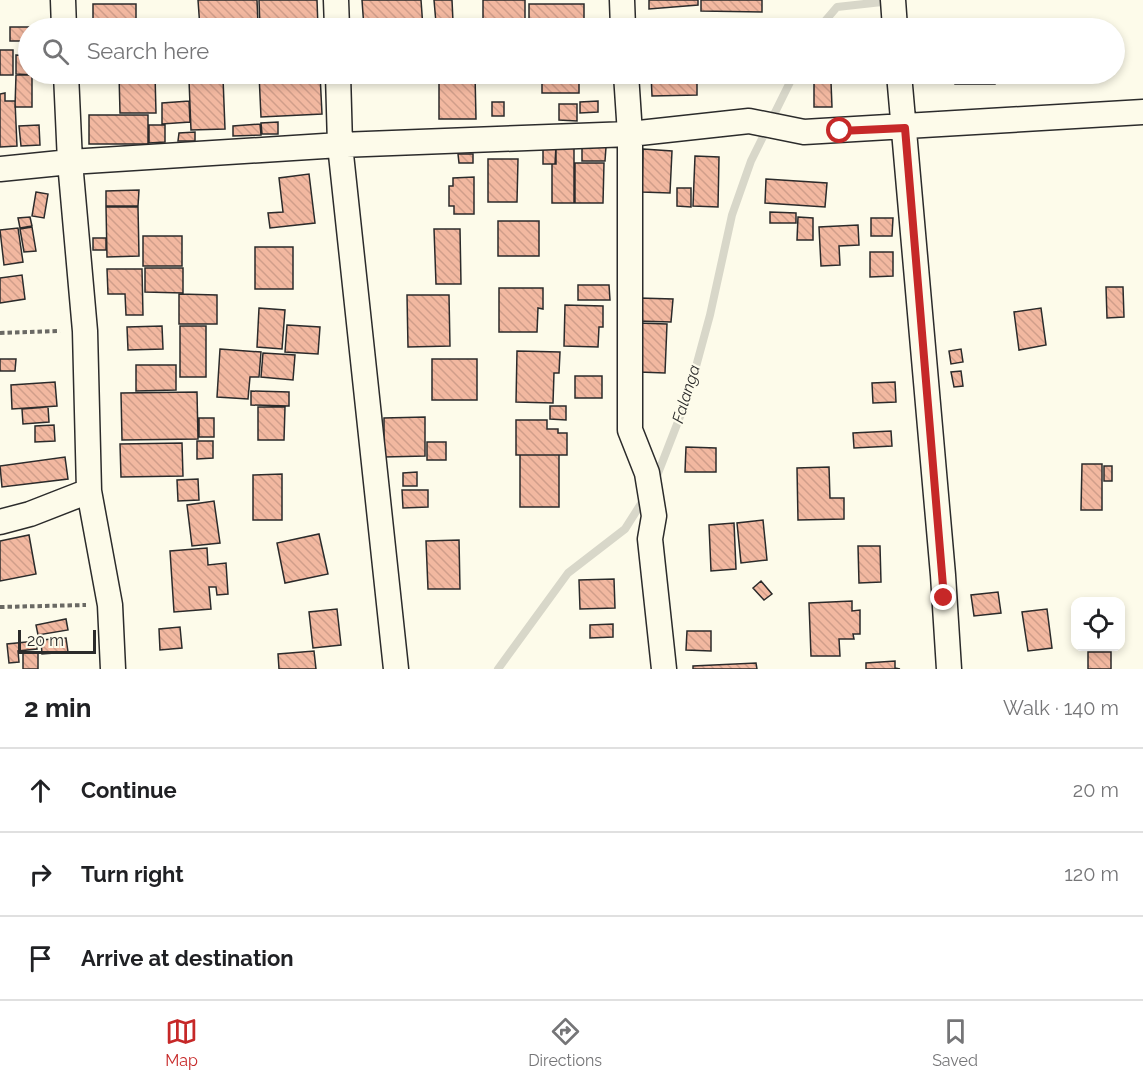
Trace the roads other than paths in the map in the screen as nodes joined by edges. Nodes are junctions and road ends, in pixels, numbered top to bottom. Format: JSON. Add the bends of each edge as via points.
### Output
{"nodes":[{"id":1,"x":63,"y":0,"type":"edge"},
{"id":2,"x":336,"y":0,"type":"edge"},
{"id":3,"x":622,"y":0,"type":"edge"},
{"id":4,"x":64,"y":18,"type":"edge"},
{"id":5,"x":337,"y":18,"type":"edge"},
{"id":6,"x":623,"y":18,"type":"edge"},
{"id":7,"x":66,"y":84,"type":"edge"},
{"id":8,"x":338,"y":84,"type":"edge"},
{"id":9,"x":627,"y":84,"type":"edge"},
{"id":10,"x":900,"y":84,"type":"edge"},
{"id":11,"x":1143,"y":112,"type":"edge"},
{"id":12,"x":905,"y":128,"type":"junction"},
{"id":13,"x":630,"y":134,"type":"junction"},
{"id":14,"x":340,"y":145,"type":"junction"},
{"id":15,"x":70,"y":162,"type":"junction"},
{"id":16,"x":0,"y":169,"type":"edge"},
{"id":17,"x":89,"y":491,"type":"junction"},
{"id":18,"x":0,"y":522,"type":"edge"},
{"id":19,"x":114,"y":669,"type":"edge"},
{"id":20,"x":396,"y":669,"type":"edge"},
{"id":21,"x":664,"y":669,"type":"edge"},
{"id":22,"x":949,"y":669,"type":"edge"}],
"edges":[{"from":1,"to":4,"type":"street"},
{"from":2,"to":5,"type":"street"},
{"from":3,"to":6,"type":"street"},
{"from":7,"to":15,"type":"street"},
{"from":8,"to":14,"type":"street"},
{"from":9,"to":13,"type":"street"},
{"from":10,"to":12,"type":"street"},
{"from":11,"to":12,"type":"street"},
{"from":12,"to":13,"type":"street","via":[[804,132],[749,121]]},
{"from":12,"to":22,"type":"street"},
{"from":13,"to":14,"type":"street"},
{"from":13,"to":21,"type":"street","via":[[630,430],[647,473],[654,516],[650,539]]},
{"from":14,"to":15,"type":"street"},
{"from":14,"to":20,"type":"street"},
{"from":15,"to":16,"type":"street"},
{"from":15,"to":17,"type":"street","via":[[85,331]]},
{"from":17,"to":18,"type":"street"},
{"from":17,"to":19,"type":"street","via":[[111,605]]}]}
